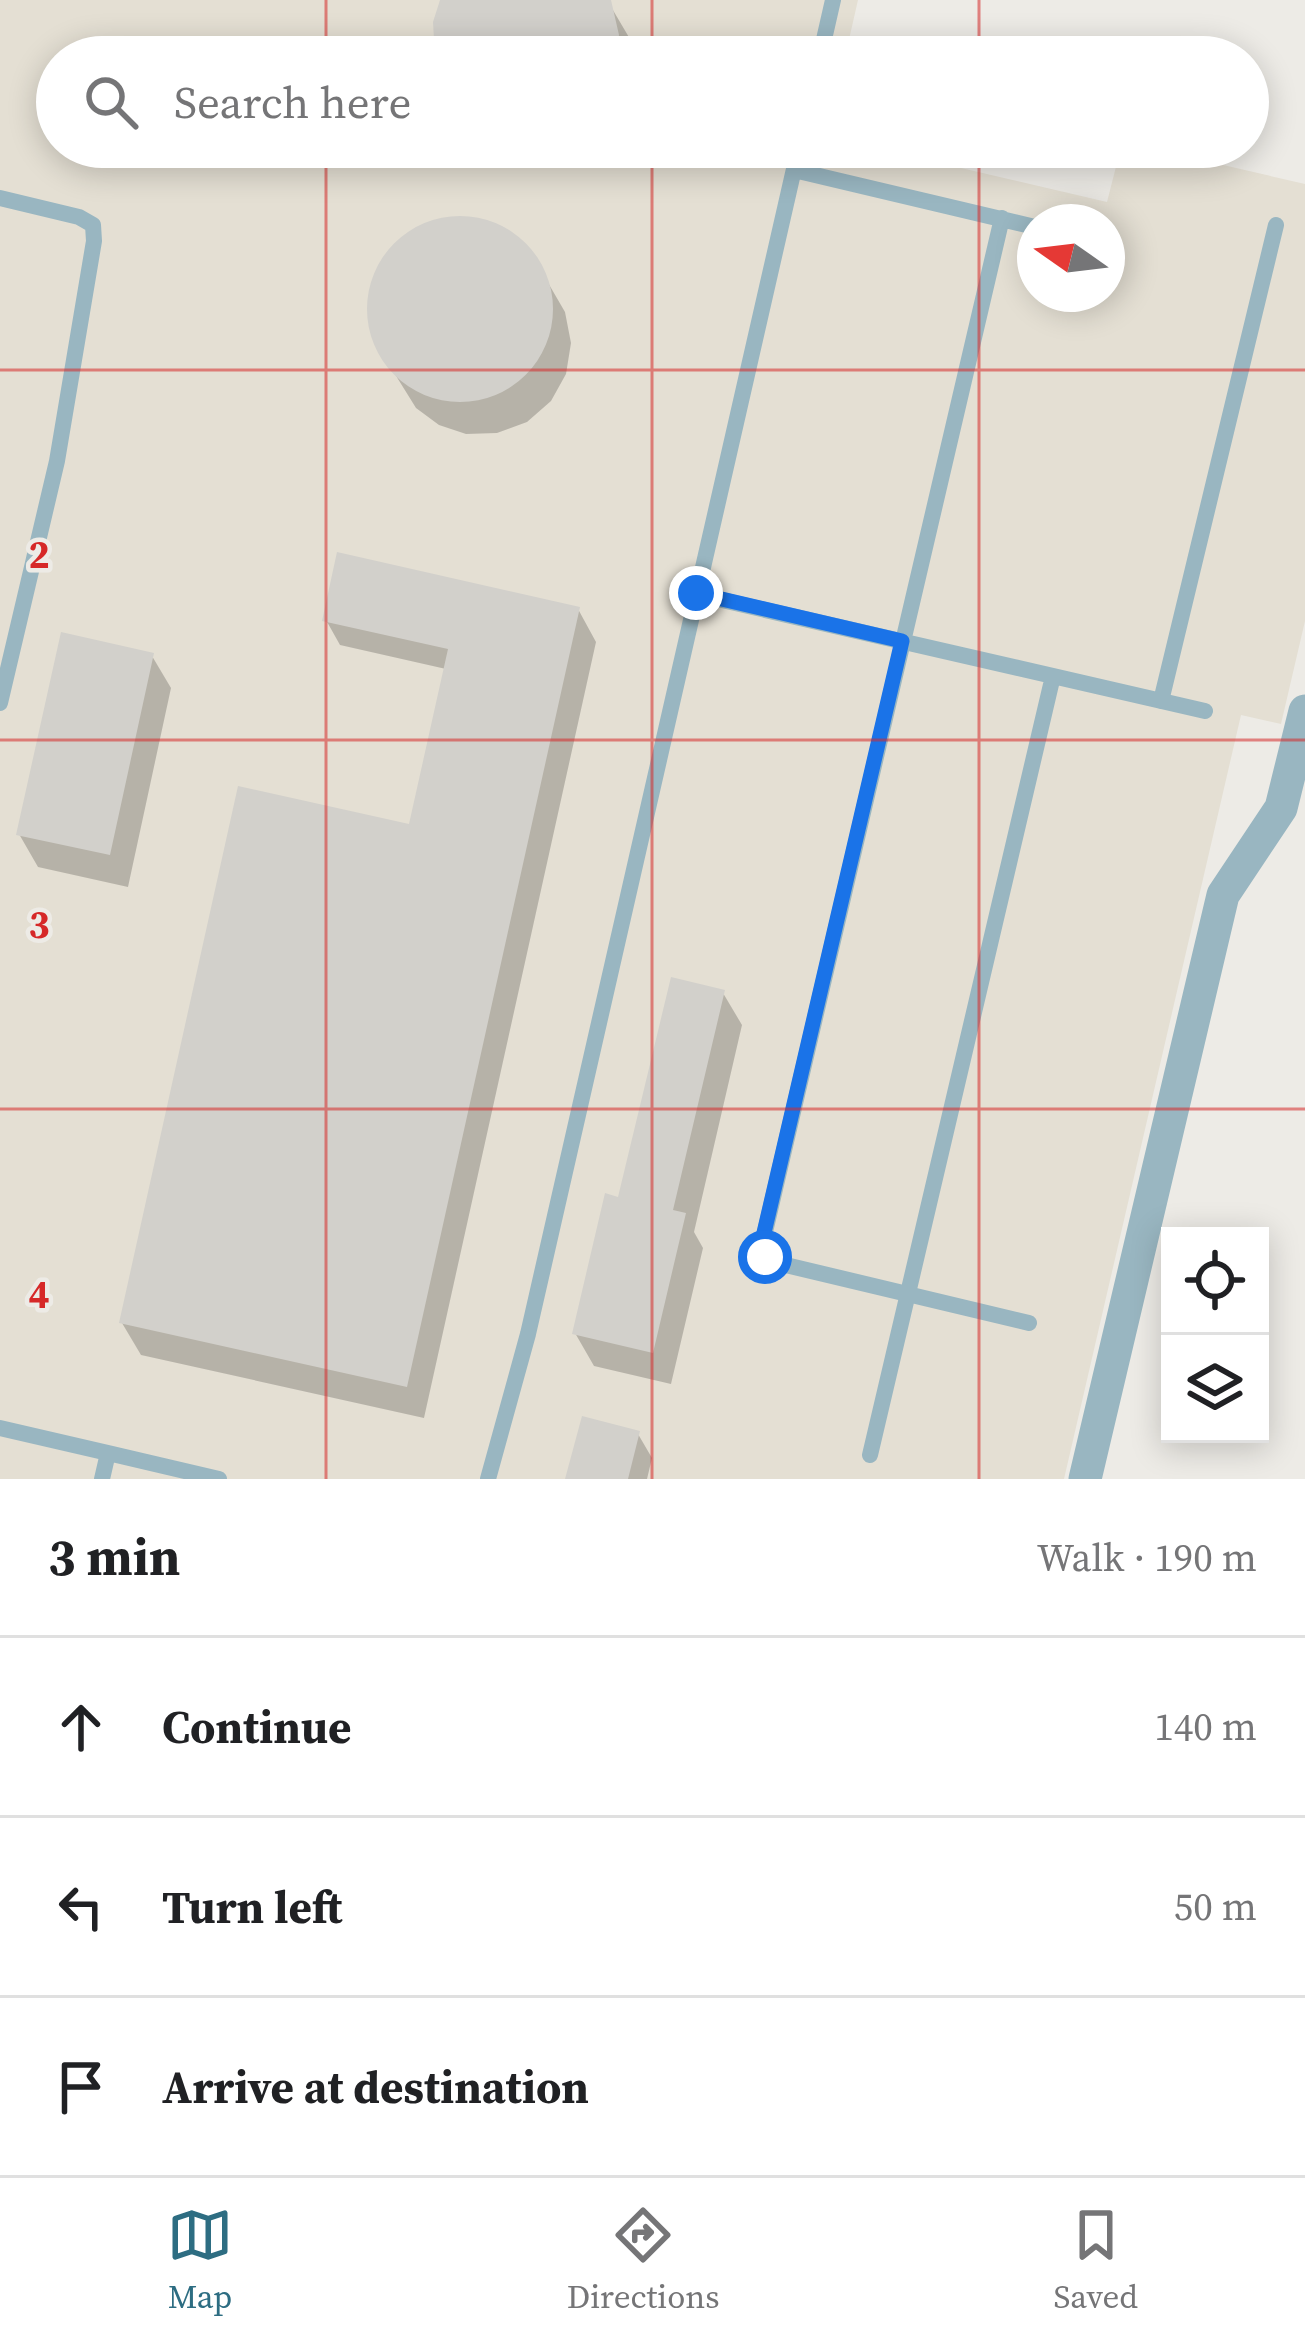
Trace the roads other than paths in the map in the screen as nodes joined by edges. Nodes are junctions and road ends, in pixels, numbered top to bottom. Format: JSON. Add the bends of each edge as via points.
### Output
{"nodes":[{"id":1,"x":833,"y":0,"type":"edge"},
{"id":2,"x":825,"y":36,"type":"edge"},
{"id":3,"x":794,"y":170,"type":"joint"},
{"id":4,"x":0,"y":198,"type":"edge"},
{"id":5,"x":1002,"y":218,"type":"junction"},
{"id":6,"x":1017,"y":222,"type":"edge"},
{"id":7,"x":1276,"y":225,"type":"dead end"},
{"id":8,"x":696,"y":593,"type":"junction"},
{"id":9,"x":902,"y":641,"type":"junction"},
{"id":10,"x":1053,"y":676,"type":"junction"},
{"id":11,"x":1161,"y":701,"type":"junction"},
{"id":12,"x":0,"y":703,"type":"edge"},
{"id":13,"x":1205,"y":711,"type":"dead end"},
{"id":14,"x":1305,"y":711,"type":"edge"},
{"id":15,"x":907,"y":1294,"type":"junction"},
{"id":16,"x":1029,"y":1323,"type":"dead end"},
{"id":17,"x":0,"y":1428,"type":"edge"},
{"id":18,"x":108,"y":1453,"type":"junction"},
{"id":19,"x":870,"y":1455,"type":"dead end"},
{"id":20,"x":102,"y":1479,"type":"edge"},
{"id":21,"x":219,"y":1479,"type":"edge"},
{"id":22,"x":488,"y":1479,"type":"edge"},
{"id":23,"x":1085,"y":1479,"type":"edge"}],
"edges":[{"from":1,"to":2,"type":"lane"},
{"from":3,"to":5,"type":"lane"},
{"from":3,"to":8,"type":"lane"},
{"from":4,"to":12,"type":"lane","via":[[79,217],[93,225],[94,241],[57,461]]},
{"from":5,"to":6,"type":"lane"},
{"from":5,"to":9,"type":"lane"},
{"from":7,"to":11,"type":"lane"},
{"from":8,"to":9,"type":"lane"},
{"from":8,"to":22,"type":"lane"},
{"from":9,"to":10,"type":"lane"},
{"from":9,"to":15,"type":"lane","via":[[761,1249],[769,1261]]},
{"from":10,"to":11,"type":"lane"},
{"from":10,"to":15,"type":"lane"},
{"from":11,"to":13,"type":"lane"},
{"from":14,"to":23,"type":"street","via":[[1281,808],[1232,876],[1219,910]]},
{"from":15,"to":16,"type":"lane"},
{"from":15,"to":19,"type":"lane"},
{"from":17,"to":18,"type":"lane"},
{"from":18,"to":20,"type":"lane"},
{"from":18,"to":21,"type":"lane"}]}
